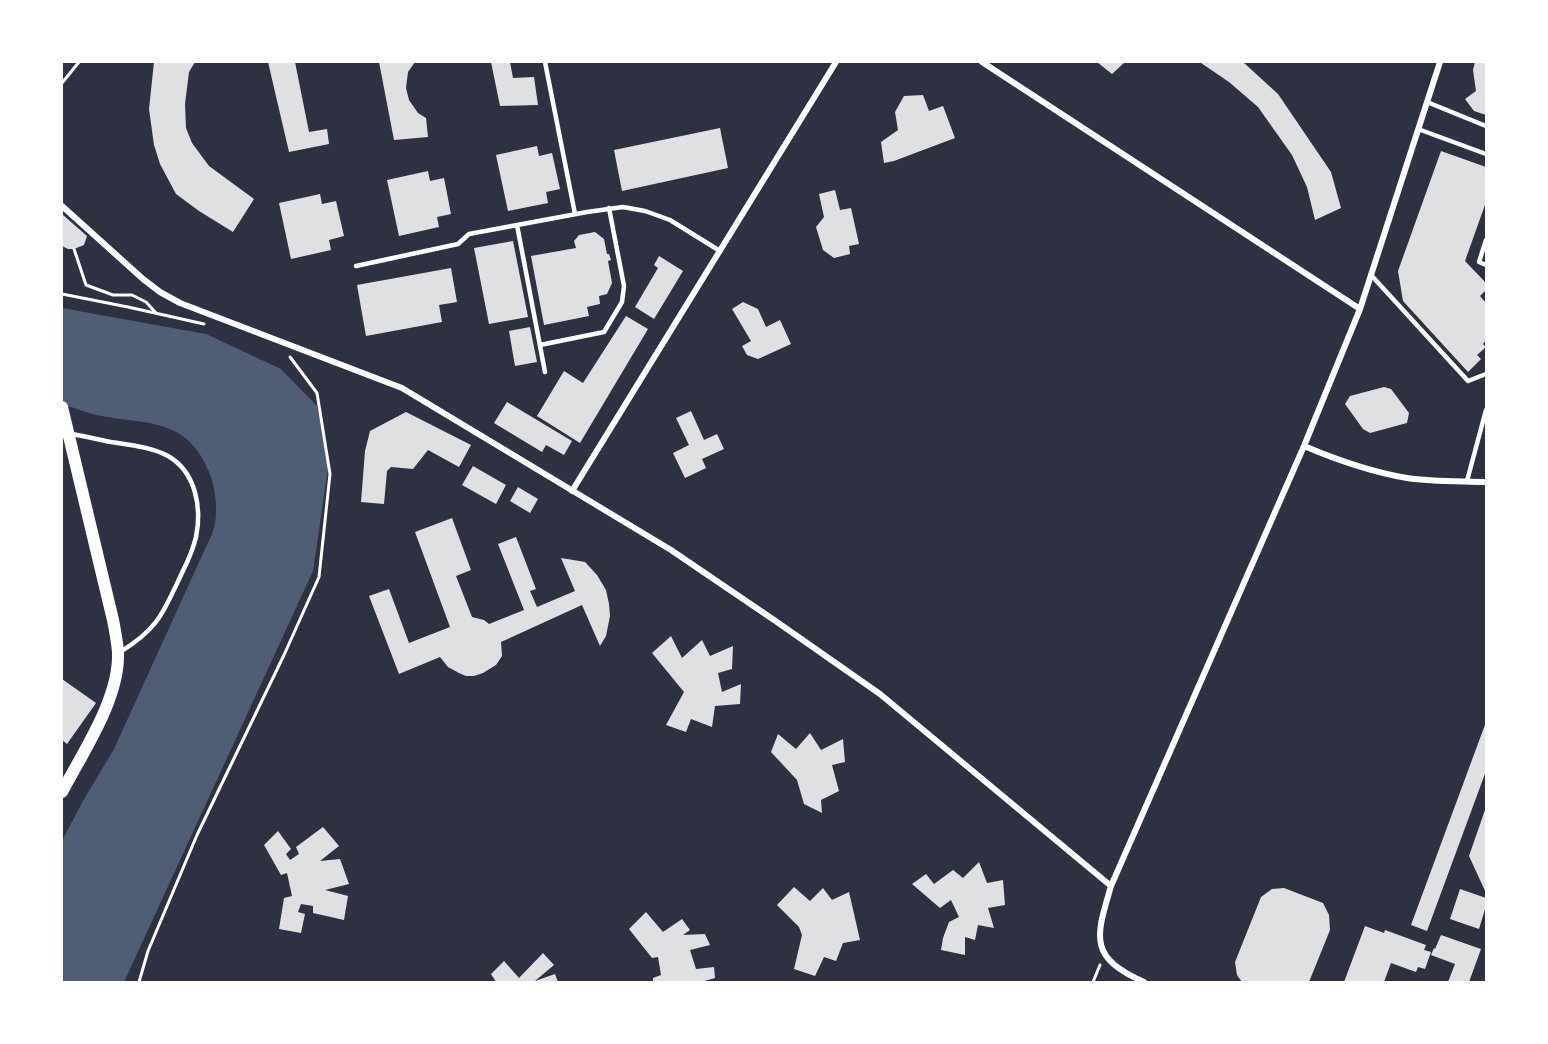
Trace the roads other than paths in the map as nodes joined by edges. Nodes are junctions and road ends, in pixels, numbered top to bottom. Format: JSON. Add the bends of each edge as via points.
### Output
{"nodes":[{"id":1,"x":545,"y":62,"type":"edge"},
{"id":2,"x":836,"y":62,"type":"edge"},
{"id":3,"x":982,"y":62,"type":"edge"},
{"id":4,"x":1440,"y":62,"type":"edge"},
{"id":5,"x":1427,"y":102,"type":"junction"},
{"id":6,"x":1486,"y":126,"type":"edge"},
{"id":7,"x":1419,"y":129,"type":"junction"},
{"id":8,"x":1486,"y":154,"type":"edge"},
{"id":9,"x":62,"y":206,"type":"edge"},
{"id":10,"x":609,"y":208,"type":"junction"},
{"id":11,"x":575,"y":214,"type":"junction"},
{"id":12,"x":517,"y":225,"type":"junction"},
{"id":13,"x":1486,"y":240,"type":"edge"},
{"id":14,"x":720,"y":251,"type":"junction"},
{"id":15,"x":1486,"y":265,"type":"edge"},
{"id":16,"x":356,"y":266,"type":"dead end"},
{"id":17,"x":1371,"y":275,"type":"junction"},
{"id":18,"x":1360,"y":309,"type":"junction"},
{"id":19,"x":540,"y":345,"type":"junction"},
{"id":20,"x":545,"y":372,"type":"dead end"},
{"id":21,"x":1486,"y":374,"type":"edge"},
{"id":22,"x":62,"y":407,"type":"edge"},
{"id":23,"x":1486,"y":410,"type":"edge"},
{"id":24,"x":62,"y":434,"type":"edge"},
{"id":25,"x":1304,"y":446,"type":"junction"},
{"id":26,"x":1467,"y":481,"type":"junction"},
{"id":27,"x":1486,"y":482,"type":"edge"},
{"id":28,"x":572,"y":491,"type":"junction"},
{"id":29,"x":118,"y":653,"type":"junction"},
{"id":30,"x":62,"y":792,"type":"edge"},
{"id":31,"x":1111,"y":886,"type":"junction"},
{"id":32,"x":1144,"y":982,"type":"edge"}],
"edges":[{"from":1,"to":11,"type":"lane"},
{"from":2,"to":14,"type":"street"},
{"from":3,"to":18,"type":"street"},
{"from":4,"to":5,"type":"street"},
{"from":5,"to":6,"type":"lane"},
{"from":5,"to":7,"type":"street"},
{"from":7,"to":8,"type":"lane"},
{"from":7,"to":17,"type":"street"},
{"from":9,"to":28,"type":"street","via":[[160,292],[402,388]]},
{"from":10,"to":11,"type":"lane"},
{"from":10,"to":14,"type":"lane","via":[[645,211],[670,220]]},
{"from":10,"to":19,"type":"lane","via":[[624,286],[622,302],[604,332]]},
{"from":11,"to":12,"type":"lane"},
{"from":12,"to":16,"type":"lane","via":[[470,234],[458,244]]},
{"from":12,"to":19,"type":"lane"},
{"from":13,"to":15,"type":"lane","via":[[1479,262]]},
{"from":14,"to":28,"type":"street"},
{"from":17,"to":18,"type":"street"},
{"from":17,"to":21,"type":"lane","via":[[1468,381]]},
{"from":18,"to":25,"type":"street"},
{"from":19,"to":20,"type":"lane"},
{"from":22,"to":29,"type":"main road"},
{"from":23,"to":26,"type":"lane"},
{"from":24,"to":29,"type":"lane","via":[[136,446],[169,456],[182,467],[197,499],[196,538],[163,614],[149,631]]},
{"from":25,"to":26,"type":"street","via":[[1381,473]]},
{"from":25,"to":31,"type":"street"},
{"from":26,"to":27,"type":"street"},
{"from":28,"to":31,"type":"street","via":[[671,550],[880,694]]},
{"from":29,"to":30,"type":"main road","via":[[107,708]]},
{"from":31,"to":32,"type":"street","via":[[1101,921],[1100,939],[1105,954],[1115,968]]}]}
